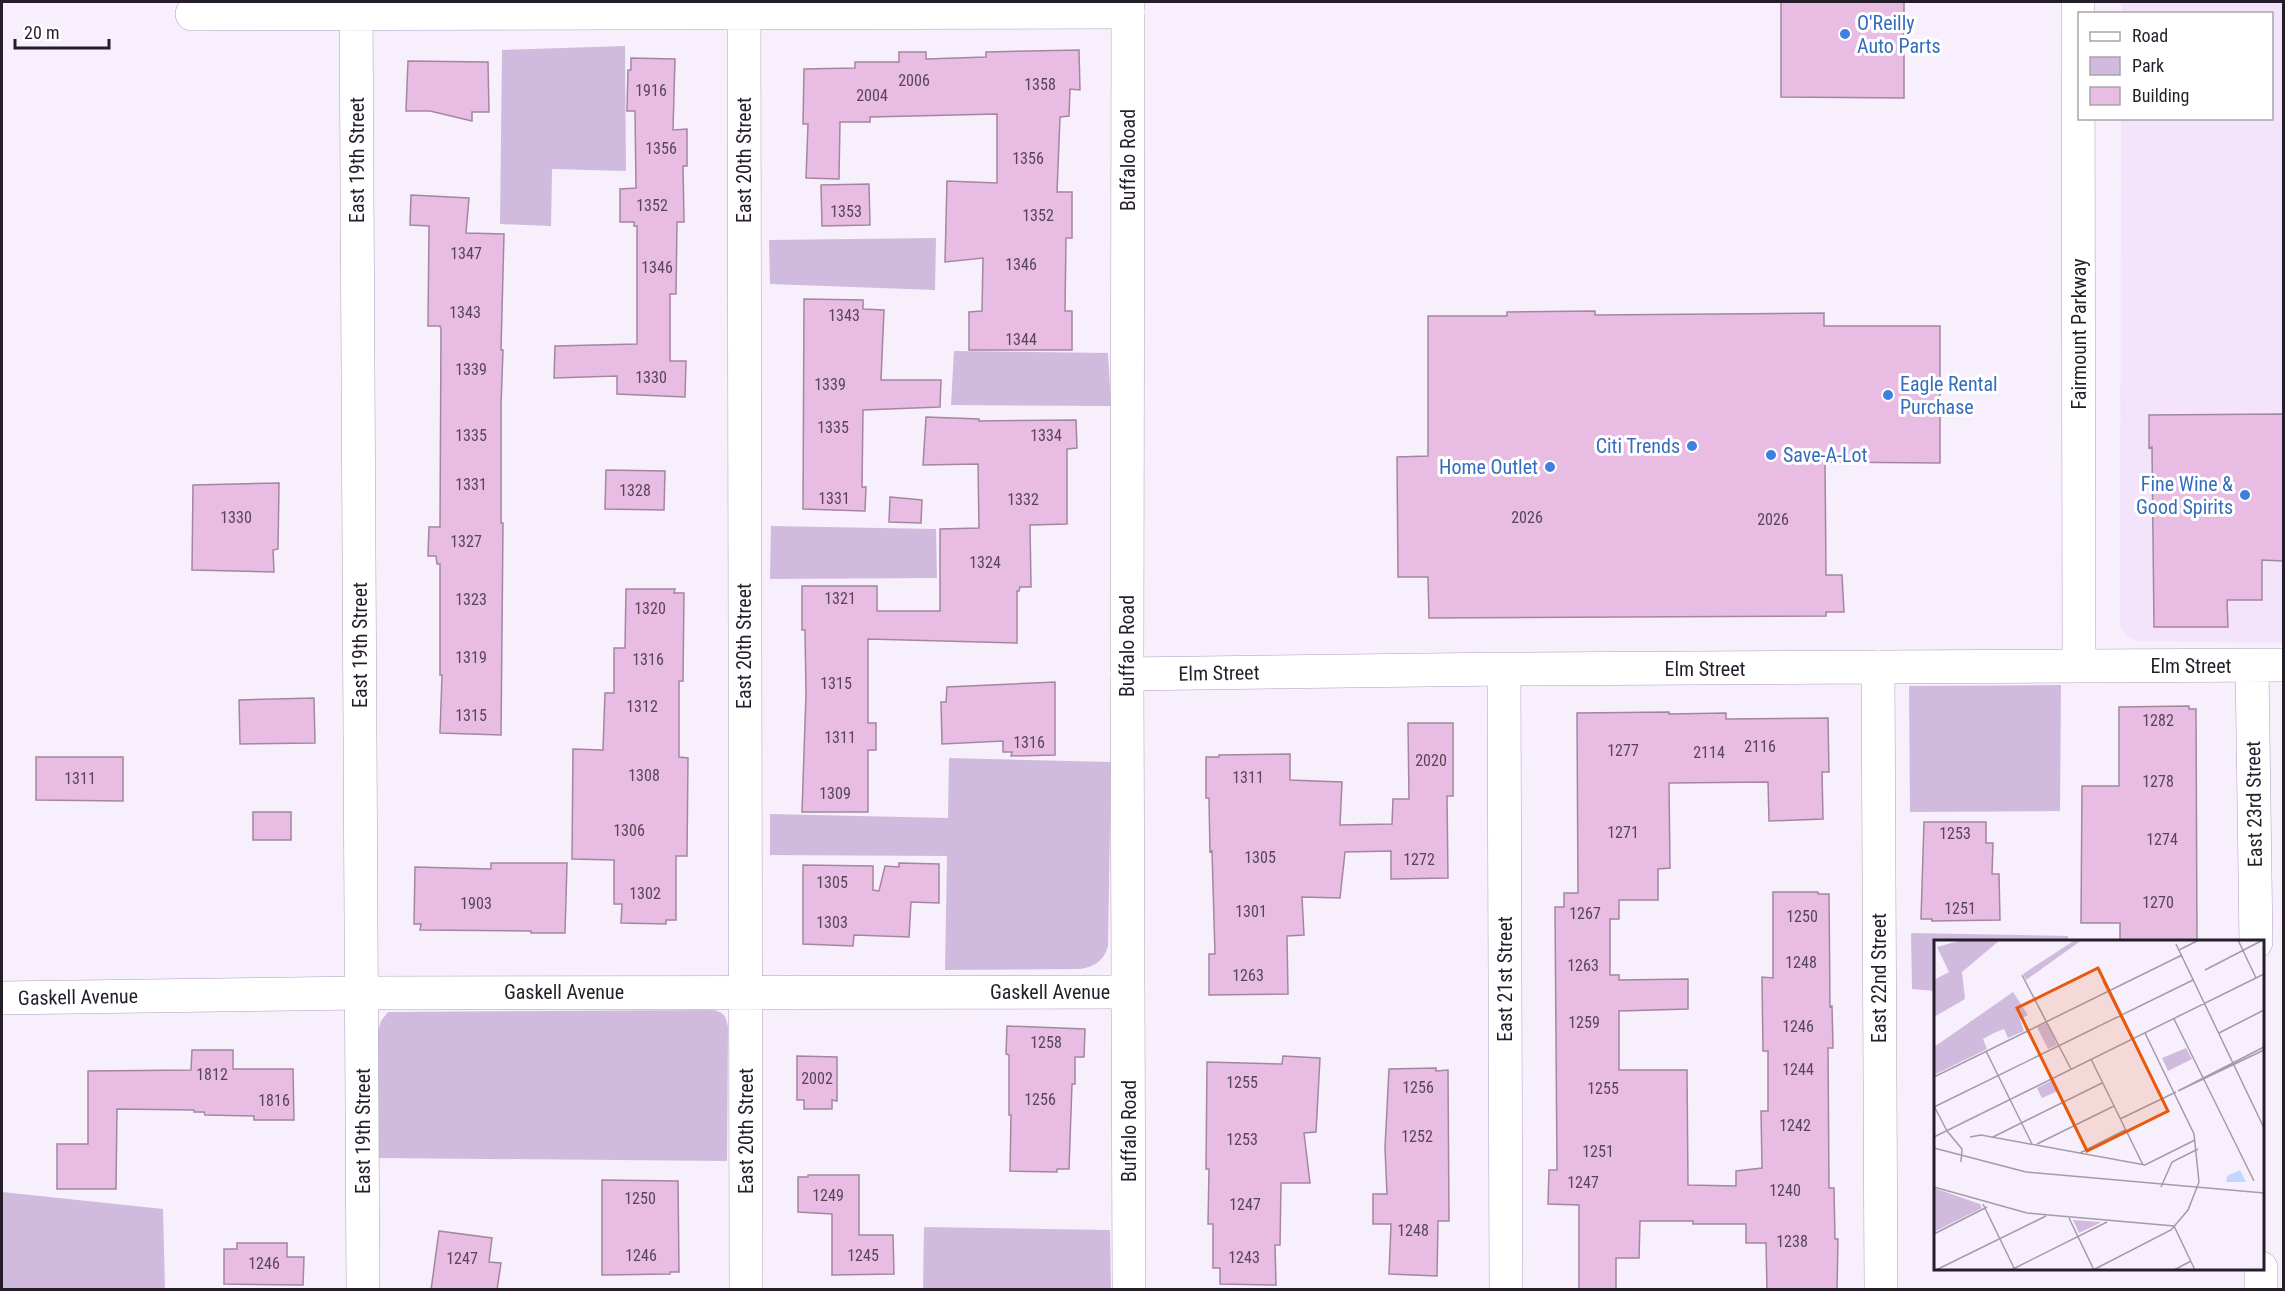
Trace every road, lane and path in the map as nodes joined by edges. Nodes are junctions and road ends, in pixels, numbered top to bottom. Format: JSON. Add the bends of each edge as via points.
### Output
{"nodes":[{"id":1,"x":744,"y":7,"type":"edge"},
{"id":2,"x":1128,"y":7,"type":"edge"},
{"id":3,"x":356,"y":8,"type":"edge"},
{"id":4,"x":192,"y":14,"type":"dead end"},
{"id":5,"x":2078,"y":120,"type":"edge"},
{"id":6,"x":2268,"y":665,"type":"edge"},
{"id":7,"x":2079,"y":666,"type":"junction"},
{"id":8,"x":1878,"y":667,"type":"junction"},
{"id":9,"x":1504,"y":669,"type":"junction"},
{"id":10,"x":1127,"y":674,"type":"junction"},
{"id":11,"x":2256,"y":940,"type":"edge"},
{"id":12,"x":745,"y":992,"type":"junction"},
{"id":13,"x":1127,"y":992,"type":"junction"},
{"id":14,"x":362,"y":993,"type":"junction"},
{"id":15,"x":2,"y":998,"type":"edge"},
{"id":16,"x":2261,"y":1270,"type":"edge"},
{"id":17,"x":363,"y":1290,"type":"edge"},
{"id":18,"x":746,"y":1290,"type":"edge"},
{"id":19,"x":1129,"y":1290,"type":"edge"},
{"id":20,"x":1506,"y":1290,"type":"edge"},
{"id":21,"x":1881,"y":1290,"type":"edge"},
{"id":22,"x":2261,"y":1290,"type":"edge"}],
"edges":[{"from":1,"to":2,"type":"street"},
{"from":1,"to":3,"type":"street"},
{"from":1,"to":12,"type":"street","name":"East 20th Street"},
{"from":2,"to":10,"type":"street","name":"Buffalo Road"},
{"from":3,"to":4,"type":"street"},
{"from":3,"to":14,"type":"street","name":"East 19th Street"},
{"from":5,"to":7,"type":"street","name":"Fairmount Parkway"},
{"from":6,"to":7,"type":"street","name":"Elm Street"},
{"from":6,"to":11,"type":"street","name":"East 23rd Street"},
{"from":7,"to":8,"type":"street","name":"Elm Street"},
{"from":8,"to":9,"type":"street","name":"Elm Street"},
{"from":8,"to":21,"type":"street","name":"East 22nd Street"},
{"from":9,"to":10,"type":"street","name":"Elm Street"},
{"from":9,"to":20,"type":"street","name":"East 21st Street"},
{"from":10,"to":13,"type":"street","name":"Buffalo Road"},
{"from":12,"to":13,"type":"street","name":"Gaskell Avenue"},
{"from":12,"to":14,"type":"street","name":"Gaskell Avenue"},
{"from":12,"to":18,"type":"street","name":"East 20th Street"},
{"from":13,"to":19,"type":"street","name":"Buffalo Road"},
{"from":14,"to":15,"type":"street","name":"Gaskell Avenue"},
{"from":14,"to":17,"type":"street","name":"East 19th Street"},
{"from":16,"to":22,"type":"street"}]}
